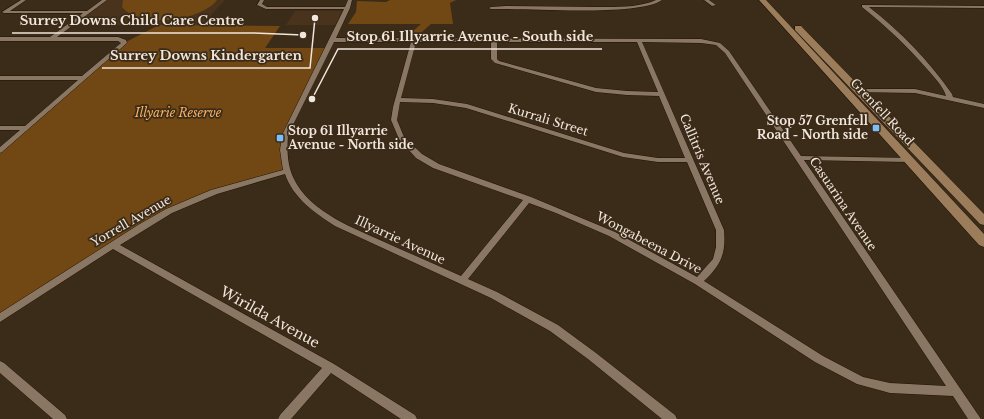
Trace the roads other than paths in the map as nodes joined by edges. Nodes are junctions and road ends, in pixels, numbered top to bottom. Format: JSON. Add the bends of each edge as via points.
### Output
{"nodes":[{"id":1,"x":24,"y":0,"type":"edge"},
{"id":2,"x":105,"y":0,"type":"edge"},
{"id":3,"x":262,"y":0,"type":"edge"},
{"id":4,"x":660,"y":0,"type":"edge"},
{"id":5,"x":706,"y":0,"type":"edge"},
{"id":6,"x":762,"y":0,"type":"edge"},
{"id":7,"x":771,"y":0,"type":"edge"},
{"id":8,"x":349,"y":4,"type":"edge"},
{"id":9,"x":714,"y":5,"type":"dead end"},
{"id":10,"x":984,"y":7,"type":"edge"},
{"id":11,"x":491,"y":8,"type":"dead end"},
{"id":12,"x":88,"y":12,"type":"junction"},
{"id":13,"x":2,"y":13,"type":"edge"},
{"id":14,"x":0,"y":39,"type":"edge"},
{"id":15,"x":51,"y":39,"type":"junction"},
{"id":16,"x":333,"y":40,"type":"junction"},
{"id":17,"x":414,"y":40,"type":"junction"},
{"id":18,"x":494,"y":40,"type":"junction"},
{"id":19,"x":640,"y":40,"type":"junction"},
{"id":20,"x":0,"y":78,"type":"edge"},
{"id":21,"x":84,"y":78,"type":"junction"},
{"id":22,"x":845,"y":90,"type":"junction"},
{"id":23,"x":859,"y":91,"type":"junction"},
{"id":24,"x":662,"y":94,"type":"junction"},
{"id":25,"x":950,"y":98,"type":"junction"},
{"id":26,"x":399,"y":100,"type":"junction"},
{"id":27,"x":984,"y":106,"type":"edge"},
{"id":28,"x":0,"y":128,"type":"edge"},
{"id":29,"x":26,"y":128,"type":"junction"},
{"id":30,"x":0,"y":151,"type":"edge"},
{"id":31,"x":798,"y":158,"type":"junction"},
{"id":32,"x":690,"y":160,"type":"junction"},
{"id":33,"x":908,"y":160,"type":"junction"},
{"id":34,"x":925,"y":160,"type":"junction"},
{"id":35,"x":287,"y":171,"type":"junction"},
{"id":36,"x":528,"y":199,"type":"junction"},
{"id":37,"x":984,"y":221,"type":"edge"},
{"id":38,"x":984,"y":242,"type":"edge"},
{"id":39,"x":112,"y":245,"type":"junction"},
{"id":40,"x":462,"y":281,"type":"junction"},
{"id":41,"x":698,"y":282,"type":"junction"},
{"id":42,"x":0,"y":318,"type":"edge"},
{"id":43,"x":0,"y":366,"type":"edge"},
{"id":44,"x":330,"y":367,"type":"junction"},
{"id":45,"x":956,"y":391,"type":"junction"},
{"id":46,"x":61,"y":419,"type":"edge"},
{"id":47,"x":284,"y":419,"type":"edge"},
{"id":48,"x":411,"y":419,"type":"edge"},
{"id":49,"x":671,"y":419,"type":"edge"},
{"id":50,"x":975,"y":419,"type":"edge"}],
"edges":[{"from":1,"to":13,"type":"street"},
{"from":2,"to":12,"type":"street"},
{"from":3,"to":8,"type":"street","via":[[259,5],[266,8]]},
{"from":4,"to":11,"type":"street","via":[[654,4],[630,7]]},
{"from":5,"to":9,"type":"street"},
{"from":6,"to":22,"type":"main road","name":"Grenfell Road"},
{"from":7,"to":23,"type":"main road","name":"Grenfell Road"},
{"from":8,"to":16,"type":"street","name":"Illyarrie Avenue"},
{"from":10,"to":25,"type":"street","via":[[864,6],[911,47],[938,78]]},
{"from":12,"to":13,"type":"street"},
{"from":12,"to":15,"type":"street"},
{"from":14,"to":15,"type":"street"},
{"from":15,"to":21,"type":"street","via":[[124,41]]},
{"from":16,"to":17,"type":"street","name":"Casuarina Avenue"},
{"from":16,"to":35,"type":"street","name":"Illyarrie Avenue","via":[[285,135],[283,145]]},
{"from":17,"to":18,"type":"street","name":"Casuarina Avenue"},
{"from":17,"to":26,"type":"street","name":"Wongabeena Drive"},
{"from":18,"to":19,"type":"street","name":"Casuarina Avenue"},
{"from":18,"to":24,"type":"street","via":[[494,59],[497,62],[596,90]]},
{"from":19,"to":24,"type":"street","name":"Callitris Avenue"},
{"from":19,"to":31,"type":"street","name":"Casuarina Avenue","via":[[701,41],[718,44],[727,52]]},
{"from":20,"to":21,"type":"street"},
{"from":21,"to":29,"type":"street"},
{"from":22,"to":23,"type":"main road"},
{"from":22,"to":33,"type":"main road","name":"Grenfell Road"},
{"from":23,"to":25,"type":"street","via":[[915,91]]},
{"from":23,"to":34,"type":"main road","name":"Grenfell Road"},
{"from":24,"to":32,"type":"street","name":"Callitris Avenue"},
{"from":25,"to":27,"type":"street"},
{"from":26,"to":32,"type":"street","name":"Kurrali Street","via":[[467,106],[623,155]]},
{"from":26,"to":36,"type":"street","name":"Wongabeena Drive","via":[[394,120],[401,138],[419,156],[436,166]]},
{"from":28,"to":29,"type":"street"},
{"from":29,"to":30,"type":"street"},
{"from":31,"to":33,"type":"street"},
{"from":31,"to":45,"type":"street","name":"Casuarina Avenue"},
{"from":32,"to":41,"type":"street","name":"Callitris Avenue","via":[[720,230],[721,246],[714,265]]},
{"from":33,"to":34,"type":"main road"},
{"from":33,"to":38,"type":"main road","name":"Grenfell Road"},
{"from":34,"to":37,"type":"main road","name":"Grenfell Road"},
{"from":35,"to":39,"type":"street","name":"Yorrell Avenue","via":[[191,201]]},
{"from":35,"to":40,"type":"street","name":"Illyarrie Avenue","via":[[301,196],[320,214],[376,243]]},
{"from":36,"to":40,"type":"street"},
{"from":36,"to":41,"type":"street","name":"Wongabeena Drive","via":[[612,234]]},
{"from":39,"to":42,"type":"street","name":"Yorrell Avenue"},
{"from":39,"to":44,"type":"street","name":"Wirilda Avenue"},
{"from":40,"to":49,"type":"street","name":"Illyarrie Avenue","via":[[494,295],[554,328]]},
{"from":41,"to":45,"type":"street","name":"Wongabeena Drive","via":[[819,359],[861,381],[890,388]]},
{"from":43,"to":46,"type":"street"},
{"from":44,"to":47,"type":"street"},
{"from":44,"to":48,"type":"street","name":"Wirilda Avenue"},
{"from":45,"to":50,"type":"street","name":"Casuarina Avenue"}]}
